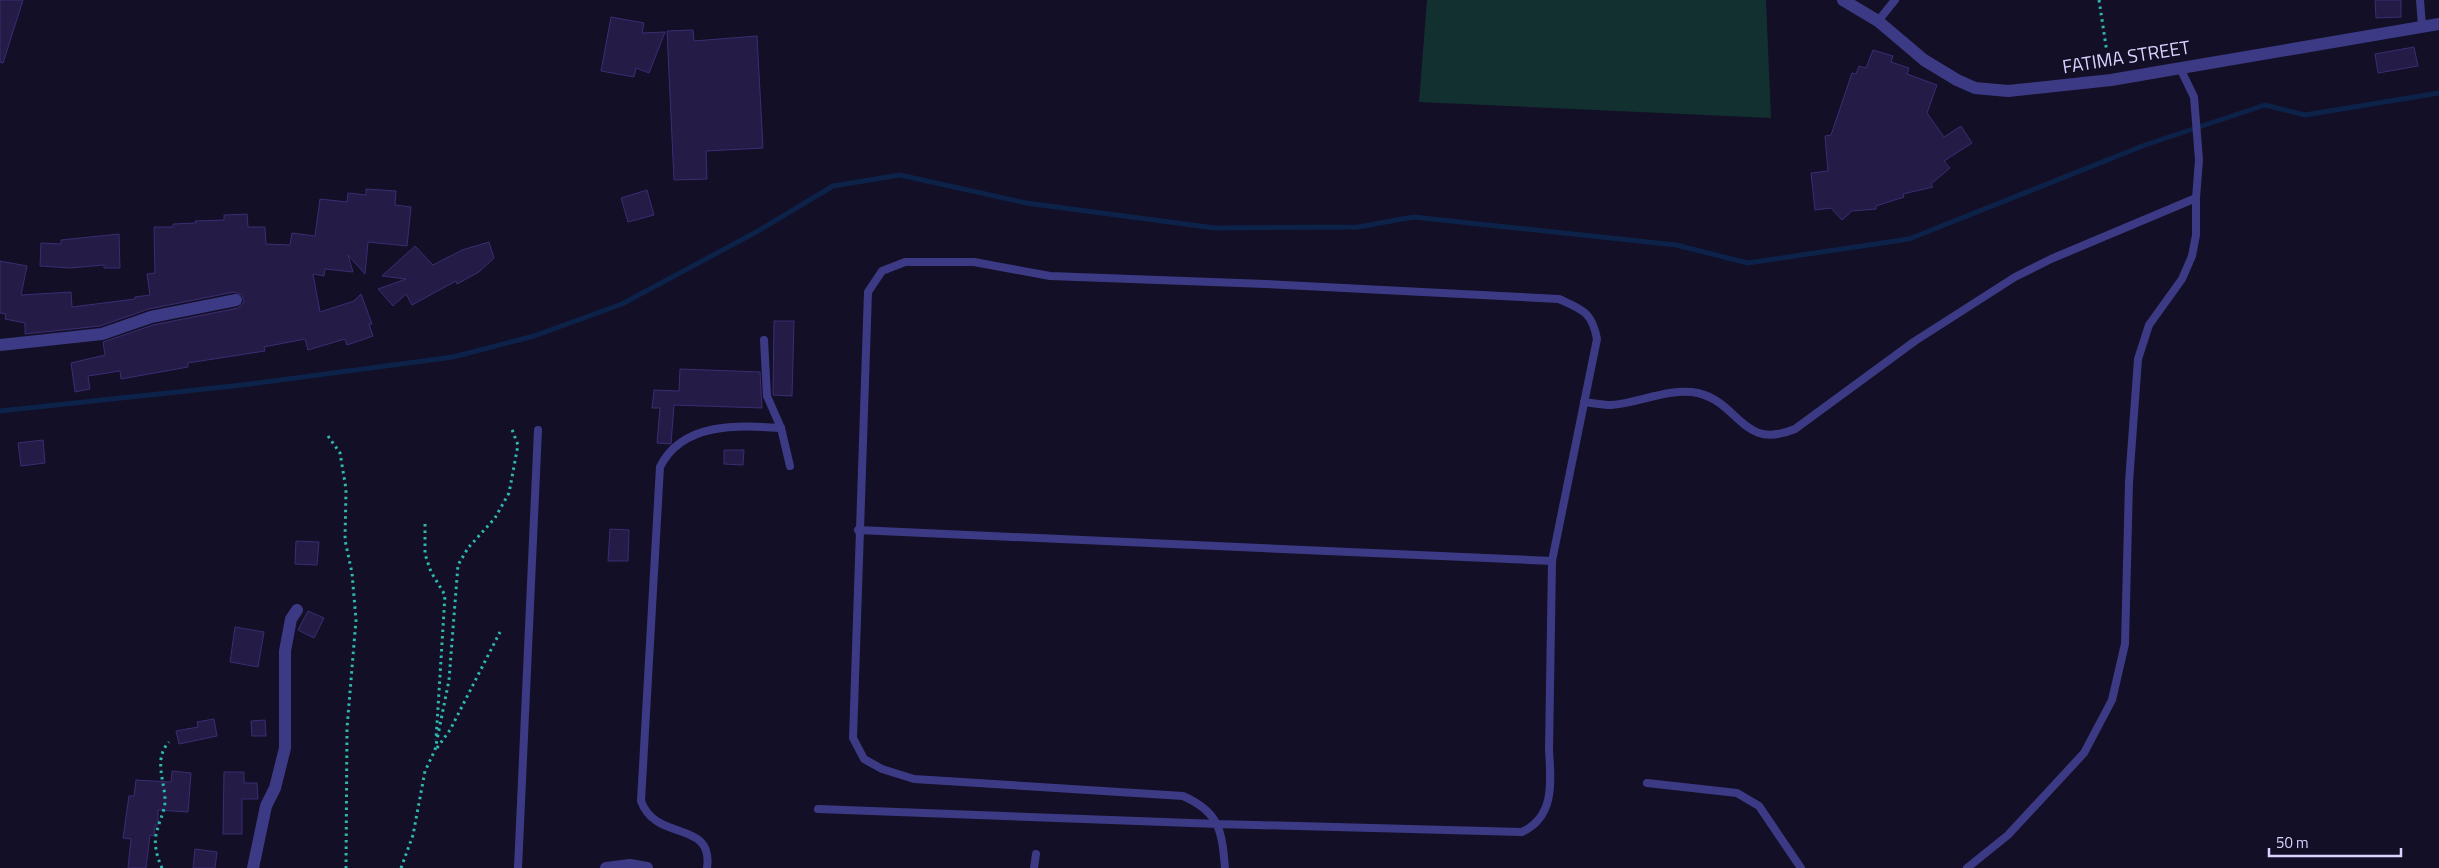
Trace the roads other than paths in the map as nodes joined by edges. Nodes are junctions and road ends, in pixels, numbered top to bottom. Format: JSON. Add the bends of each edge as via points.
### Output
{"nodes":[{"id":1,"x":1843,"y":0,"type":"edge"},
{"id":2,"x":1895,"y":0,"type":"edge"},
{"id":3,"x":2420,"y":0,"type":"edge"},
{"id":4,"x":1878,"y":21,"type":"junction"},
{"id":5,"x":2439,"y":24,"type":"edge"},
{"id":6,"x":2422,"y":26,"type":"junction"},
{"id":7,"x":2180,"y":68,"type":"junction"},
{"id":8,"x":2196,"y":198,"type":"junction"},
{"id":9,"x":236,"y":300,"type":"dead end"},
{"id":10,"x":764,"y":340,"type":"dead end"},
{"id":11,"x":0,"y":345,"type":"edge"},
{"id":12,"x":1584,"y":402,"type":"junction"},
{"id":13,"x":781,"y":428,"type":"junction"},
{"id":14,"x":538,"y":430,"type":"dead end"},
{"id":15,"x":790,"y":466,"type":"dead end"},
{"id":16,"x":858,"y":530,"type":"junction"},
{"id":17,"x":1552,"y":561,"type":"junction"},
{"id":18,"x":297,"y":610,"type":"dead end"},
{"id":19,"x":1647,"y":783,"type":"dead end"},
{"id":20,"x":818,"y":809,"type":"dead end"},
{"id":21,"x":1218,"y":824,"type":"junction"},
{"id":22,"x":1036,"y":854,"type":"dead end"},
{"id":23,"x":253,"y":868,"type":"edge"},
{"id":24,"x":518,"y":868,"type":"edge"},
{"id":25,"x":606,"y":868,"type":"edge"},
{"id":26,"x":648,"y":868,"type":"edge"},
{"id":27,"x":707,"y":868,"type":"edge"},
{"id":28,"x":1034,"y":868,"type":"edge"},
{"id":29,"x":1225,"y":868,"type":"edge"},
{"id":30,"x":1801,"y":868,"type":"edge"},
{"id":31,"x":1967,"y":868,"type":"edge"}],
"edges":[{"from":1,"to":4,"type":"street","name":"FATIMA STREET"},
{"from":2,"to":4,"type":"lane"},
{"from":3,"to":6,"type":"lane"},
{"from":4,"to":7,"type":"street","name":"FATIMA STREET","via":[[1924,60],[1975,88],[2008,91],[2111,80]]},
{"from":5,"to":6,"type":"street","name":"FATIMA STREET"},
{"from":6,"to":7,"type":"street","name":"FATIMA STREET"},
{"from":7,"to":8,"type":"lane","via":[[2194,97],[2199,160]]},
{"from":8,"to":12,"type":"lane","via":[[2015,277],[1916,341],[1795,429],[1778,436],[1760,435],[1714,401],[1699,394],[1682,392],[1610,405]]},
{"from":8,"to":31,"type":"lane","via":[[2196,235],[2192,256],[2182,279],[2149,325],[2138,359],[2130,464],[2125,644],[2112,700],[2084,753],[2008,835]]},
{"from":9,"to":11,"type":"street","via":[[151,317],[102,334]]},
{"from":10,"to":13,"type":"lane","via":[[767,396]]},
{"from":12,"to":16,"type":"lane","via":[[1597,339],[1594,322],[1580,308],[1559,299],[1050,276],[974,262],[906,262],[882,271],[868,292]]},
{"from":12,"to":17,"type":"lane"},
{"from":13,"to":15,"type":"lane"},
{"from":13,"to":27,"type":"lane","via":[[742,425],[706,431],[676,446],[660,467],[641,801],[645,812],[654,821],[706,846]]},
{"from":14,"to":24,"type":"lane"},
{"from":16,"to":17,"type":"lane"},
{"from":16,"to":21,"type":"lane","via":[[853,738],[864,759],[914,779],[1183,796],[1201,804]]},
{"from":17,"to":21,"type":"lane","via":[[1551,779],[1548,804],[1534,827],[1522,832]]},
{"from":18,"to":23,"type":"street","via":[[284,651],[285,748],[275,788],[266,806]]},
{"from":19,"to":30,"type":"lane","via":[[1737,793],[1759,806]]},
{"from":20,"to":21,"type":"lane"},
{"from":21,"to":29,"type":"lane"},
{"from":22,"to":28,"type":"lane"},
{"from":25,"to":26,"type":"street","via":[[630,865]]}]}
